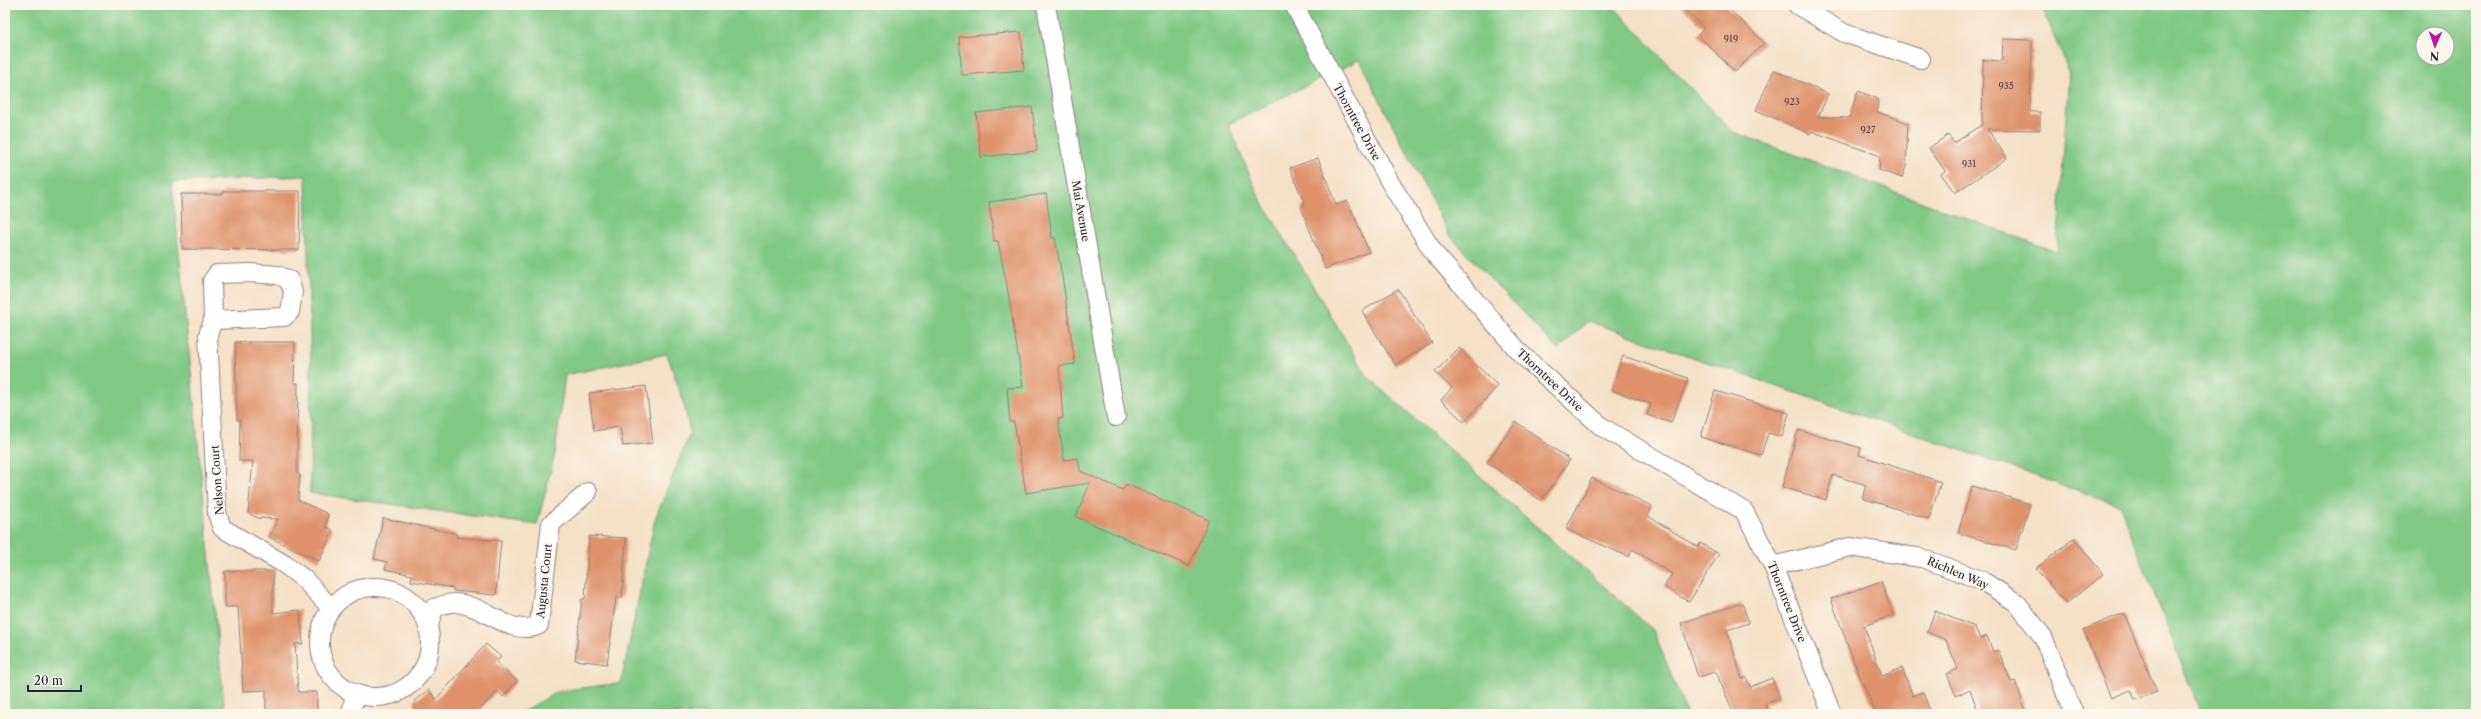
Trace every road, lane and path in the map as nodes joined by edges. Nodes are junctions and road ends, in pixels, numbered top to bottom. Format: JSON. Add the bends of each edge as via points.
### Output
{"nodes":[{"id":1,"x":1046,"y":5,"type":"edge"},
{"id":2,"x":1294,"y":5,"type":"edge"},
{"id":3,"x":1797,"y":5,"type":"edge"},
{"id":4,"x":1921,"y":60,"type":"dead end"},
{"id":5,"x":213,"y":320,"type":"junction"},
{"id":6,"x":1116,"y":417,"type":"dead end"},
{"id":7,"x":588,"y":492,"type":"dead end"},
{"id":8,"x":1773,"y":566,"type":"junction"},
{"id":9,"x":331,"y":608,"type":"junction"},
{"id":10,"x":428,"y":629,"type":"junction"},
{"id":11,"x":355,"y":694,"type":"junction"},
{"id":12,"x":351,"y":714,"type":"edge"},
{"id":13,"x":1832,"y":714,"type":"edge"},
{"id":14,"x":2074,"y":714,"type":"edge"}],
"edges":[{"from":1,"to":6,"type":"street","name":"Mai Avenue"},
{"from":2,"to":8,"type":"street","name":"Thorntree Drive","via":[[1391,184],[1434,253],[1521,354],[1602,427],[1744,511]]},
{"from":3,"to":4,"type":"street","via":[[1844,33]]},
{"from":5,"to":5,"type":"street","name":"Nelson Court","via":[[284,317],[290,312],[292,302],[293,292],[289,280],[278,275],[217,274],[212,281]]},
{"from":5,"to":9,"type":"street","name":"Nelson Court","via":[[208,335],[217,513],[222,528],[284,564],[304,579]]},
{"from":7,"to":10,"type":"street","name":"Augusta Court","via":[[551,524],[539,625],[528,630],[513,628],[492,615],[454,603],[434,608]]},
{"from":8,"to":13,"type":"street","name":"Thorntree Drive"},
{"from":8,"to":14,"type":"street","name":"Richlen Way","via":[[1850,547],[1922,558],[1981,580],[2017,603],[2043,637]]},
{"from":9,"to":10,"type":"street","via":[[344,596],[360,589],[378,587],[395,591],[410,599],[422,612]]},
{"from":9,"to":11,"type":"street","via":[[323,623],[319,640],[322,657],[329,672],[340,685]]},
{"from":10,"to":11,"type":"street","via":[[430,646],[426,662],[418,677],[405,688],[383,696]]},
{"from":11,"to":12,"type":"street"}]}
